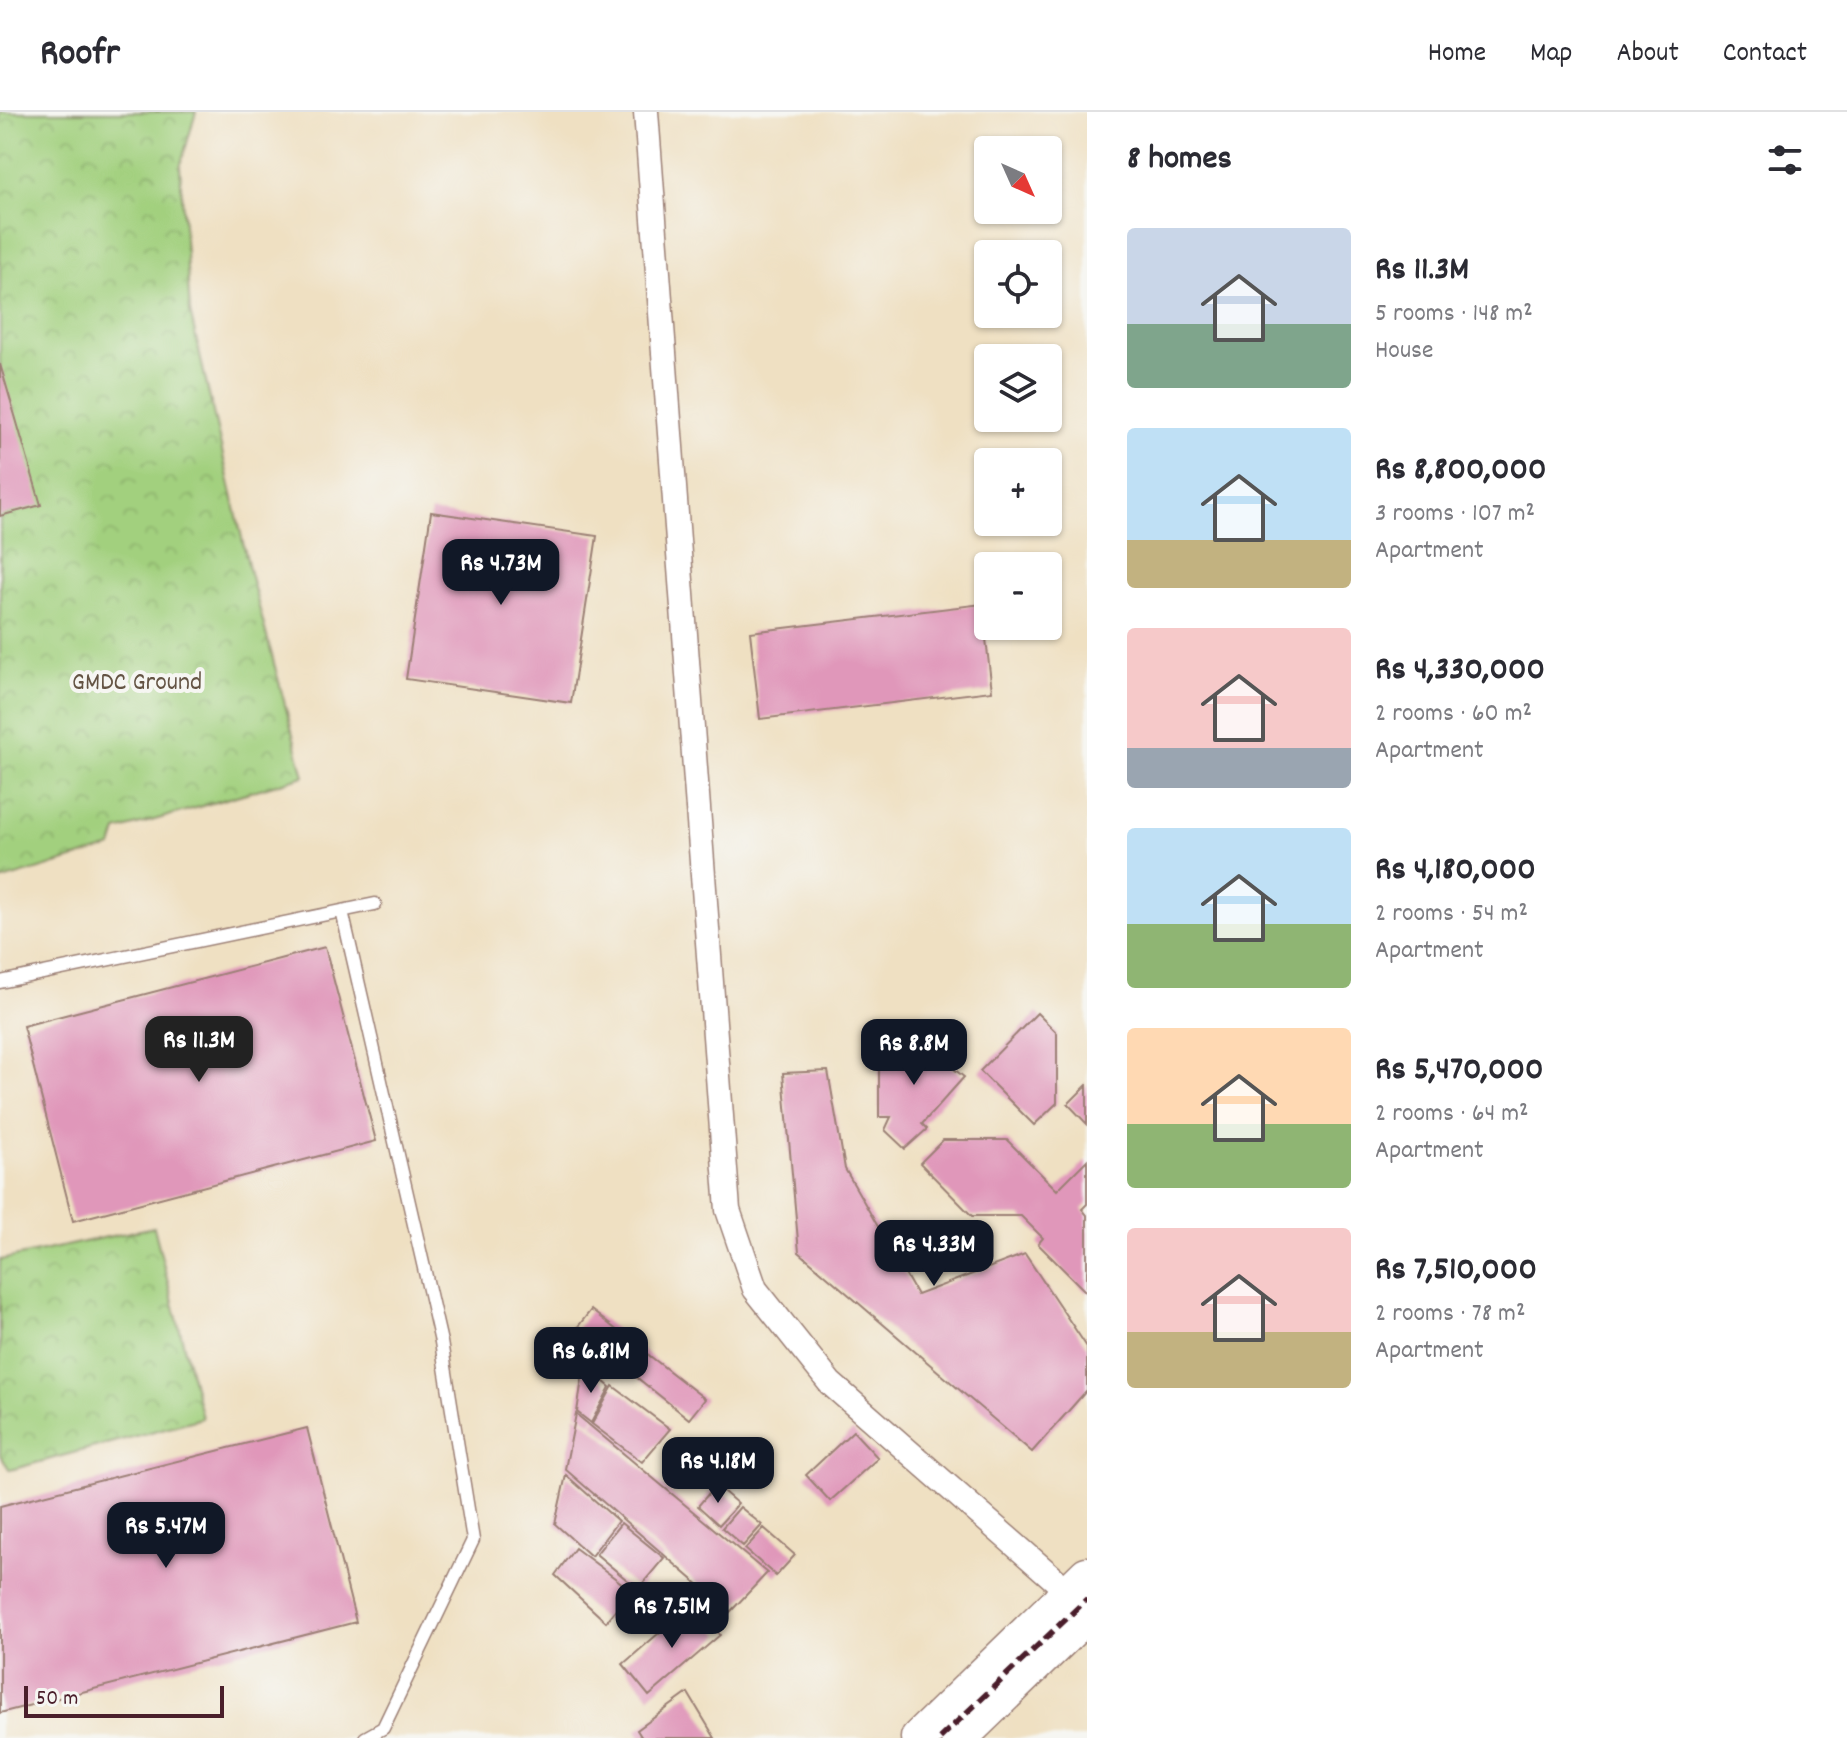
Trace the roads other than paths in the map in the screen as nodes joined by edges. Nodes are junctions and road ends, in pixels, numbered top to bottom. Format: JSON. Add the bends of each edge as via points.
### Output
{"nodes":[{"id":1,"x":646,"y":112,"type":"edge"},
{"id":2,"x":375,"y":904,"type":"dead end"},
{"id":3,"x":342,"y":911,"type":"junction"},
{"id":4,"x":0,"y":982,"type":"edge"},
{"id":5,"x":1083,"y":1595,"type":"edge"},
{"id":6,"x":365,"y":1738,"type":"edge"},
{"id":7,"x":919,"y":1738,"type":"edge"},
{"id":8,"x":959,"y":1738,"type":"edge"}],
"edges":[{"from":1,"to":5,"type":"street","via":[[728,1210],[755,1289],[830,1383]]},
{"from":2,"to":3,"type":"lane"},
{"from":3,"to":4,"type":"lane"},
{"from":3,"to":6,"type":"lane","via":[[441,1342],[473,1540],[383,1728]]},
{"from":5,"to":7,"type":"main road"},
{"from":5,"to":8,"type":"main road"}]}
